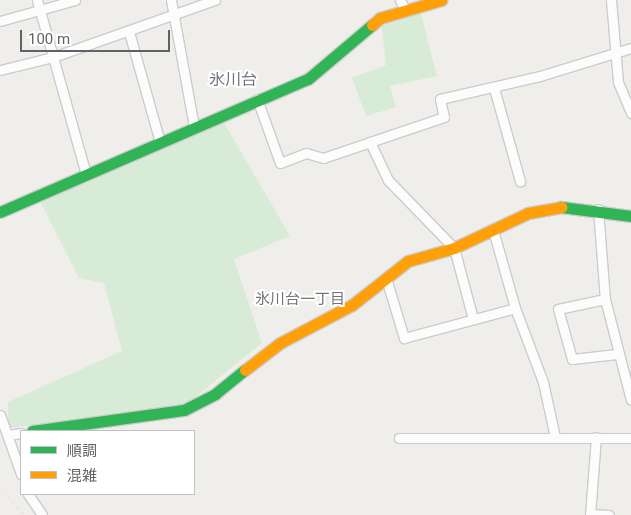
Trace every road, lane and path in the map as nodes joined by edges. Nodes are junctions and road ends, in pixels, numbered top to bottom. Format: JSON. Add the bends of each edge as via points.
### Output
{"nodes":[{"id":1,"x":37,"y":0,"type":"edge"},
{"id":2,"x":76,"y":0,"type":"edge"},
{"id":3,"x":171,"y":0,"type":"edge"},
{"id":4,"x":215,"y":0,"type":"edge"},
{"id":5,"x":441,"y":0,"type":"edge"},
{"id":6,"x":610,"y":0,"type":"edge"},
{"id":7,"x":403,"y":4,"type":"edge"},
{"id":8,"x":39,"y":10,"type":"junction"},
{"id":9,"x":176,"y":16,"type":"junction"},
{"id":10,"x":0,"y":21,"type":"edge"},
{"id":11,"x":129,"y":32,"type":"junction"},
{"id":12,"x":631,"y":48,"type":"edge"},
{"id":13,"x":617,"y":52,"type":"junction"},
{"id":14,"x":53,"y":58,"type":"junction"},
{"id":15,"x":0,"y":70,"type":"edge"},
{"id":16,"x":494,"y":88,"type":"junction"},
{"id":17,"x":257,"y":100,"type":"junction"},
{"id":18,"x":631,"y":113,"type":"edge"},
{"id":19,"x":194,"y":126,"type":"junction"},
{"id":20,"x":160,"y":142,"type":"junction"},
{"id":21,"x":370,"y":142,"type":"junction"},
{"id":22,"x":86,"y":174,"type":"junction"},
{"id":23,"x":520,"y":181,"type":"dead end"},
{"id":24,"x":598,"y":209,"type":"junction"},
{"id":25,"x":0,"y":212,"type":"edge"},
{"id":26,"x":631,"y":216,"type":"edge"},
{"id":27,"x":493,"y":230,"type":"junction"},
{"id":28,"x":454,"y":248,"type":"junction"},
{"id":29,"x":386,"y":278,"type":"junction"},
{"id":30,"x":605,"y":298,"type":"junction"},
{"id":31,"x":515,"y":308,"type":"junction"},
{"id":32,"x":473,"y":319,"type":"junction"},
{"id":33,"x":618,"y":354,"type":"junction"},
{"id":34,"x":631,"y":400,"type":"edge"},
{"id":35,"x":0,"y":415,"type":"edge"},
{"id":36,"x":39,"y":430,"type":"edge"},
{"id":37,"x":20,"y":433,"type":"edge"},
{"id":38,"x":8,"y":435,"type":"junction"},
{"id":39,"x":556,"y":437,"type":"junction"},
{"id":40,"x":596,"y":437,"type":"junction"},
{"id":41,"x":399,"y":438,"type":"dead end"},
{"id":42,"x":631,"y":438,"type":"edge"},
{"id":43,"x":20,"y":471,"type":"edge"},
{"id":44,"x":29,"y":495,"type":"edge"},
{"id":45,"x":42,"y":515,"type":"edge"},
{"id":46,"x":590,"y":515,"type":"edge"},
{"id":47,"x":609,"y":515,"type":"edge"}],
"edges":[{"from":1,"to":8,"type":"street"},
{"from":2,"to":8,"type":"street"},
{"from":3,"to":9,"type":"street"},
{"from":4,"to":9,"type":"street"},
{"from":5,"to":7,"type":"street"},
{"from":6,"to":13,"type":"street"},
{"from":7,"to":17,"type":"street","via":[[368,26],[308,79]]},
{"from":8,"to":10,"type":"street"},
{"from":8,"to":14,"type":"street"},
{"from":9,"to":11,"type":"street"},
{"from":9,"to":19,"type":"street"},
{"from":11,"to":14,"type":"street"},
{"from":11,"to":20,"type":"street"},
{"from":12,"to":13,"type":"street"},
{"from":13,"to":16,"type":"street"},
{"from":13,"to":18,"type":"street","via":[[618,82]]},
{"from":14,"to":15,"type":"street"},
{"from":14,"to":22,"type":"street"},
{"from":16,"to":21,"type":"street","via":[[440,100],[444,117]]},
{"from":16,"to":23,"type":"street"},
{"from":17,"to":19,"type":"street"},
{"from":17,"to":21,"type":"street","via":[[280,163],[306,153],[323,158]]},
{"from":19,"to":20,"type":"street"},
{"from":20,"to":22,"type":"street"},
{"from":21,"to":28,"type":"street","via":[[388,180]]},
{"from":22,"to":25,"type":"street"},
{"from":24,"to":26,"type":"street"},
{"from":24,"to":27,"type":"street","via":[[544,208]]},
{"from":24,"to":30,"type":"street"},
{"from":27,"to":28,"type":"street"},
{"from":27,"to":31,"type":"street"},
{"from":28,"to":29,"type":"street","via":[[408,261]]},
{"from":28,"to":32,"type":"street"},
{"from":29,"to":32,"type":"street","via":[[404,338]]},
{"from":29,"to":36,"type":"street","via":[[352,305],[280,344],[215,394],[184,410]]},
{"from":30,"to":33,"type":"street"},
{"from":30,"to":33,"type":"street","via":[[558,310],[572,359]]},
{"from":31,"to":32,"type":"street"},
{"from":31,"to":39,"type":"street","via":[[543,382]]},
{"from":33,"to":34,"type":"street"},
{"from":35,"to":38,"type":"street"},
{"from":37,"to":38,"type":"street"},
{"from":38,"to":43,"type":"street"},
{"from":39,"to":40,"type":"street"},
{"from":39,"to":41,"type":"street"},
{"from":40,"to":42,"type":"street"},
{"from":40,"to":46,"type":"street"},
{"from":44,"to":45,"type":"street"},
{"from":46,"to":47,"type":"street"}]}
